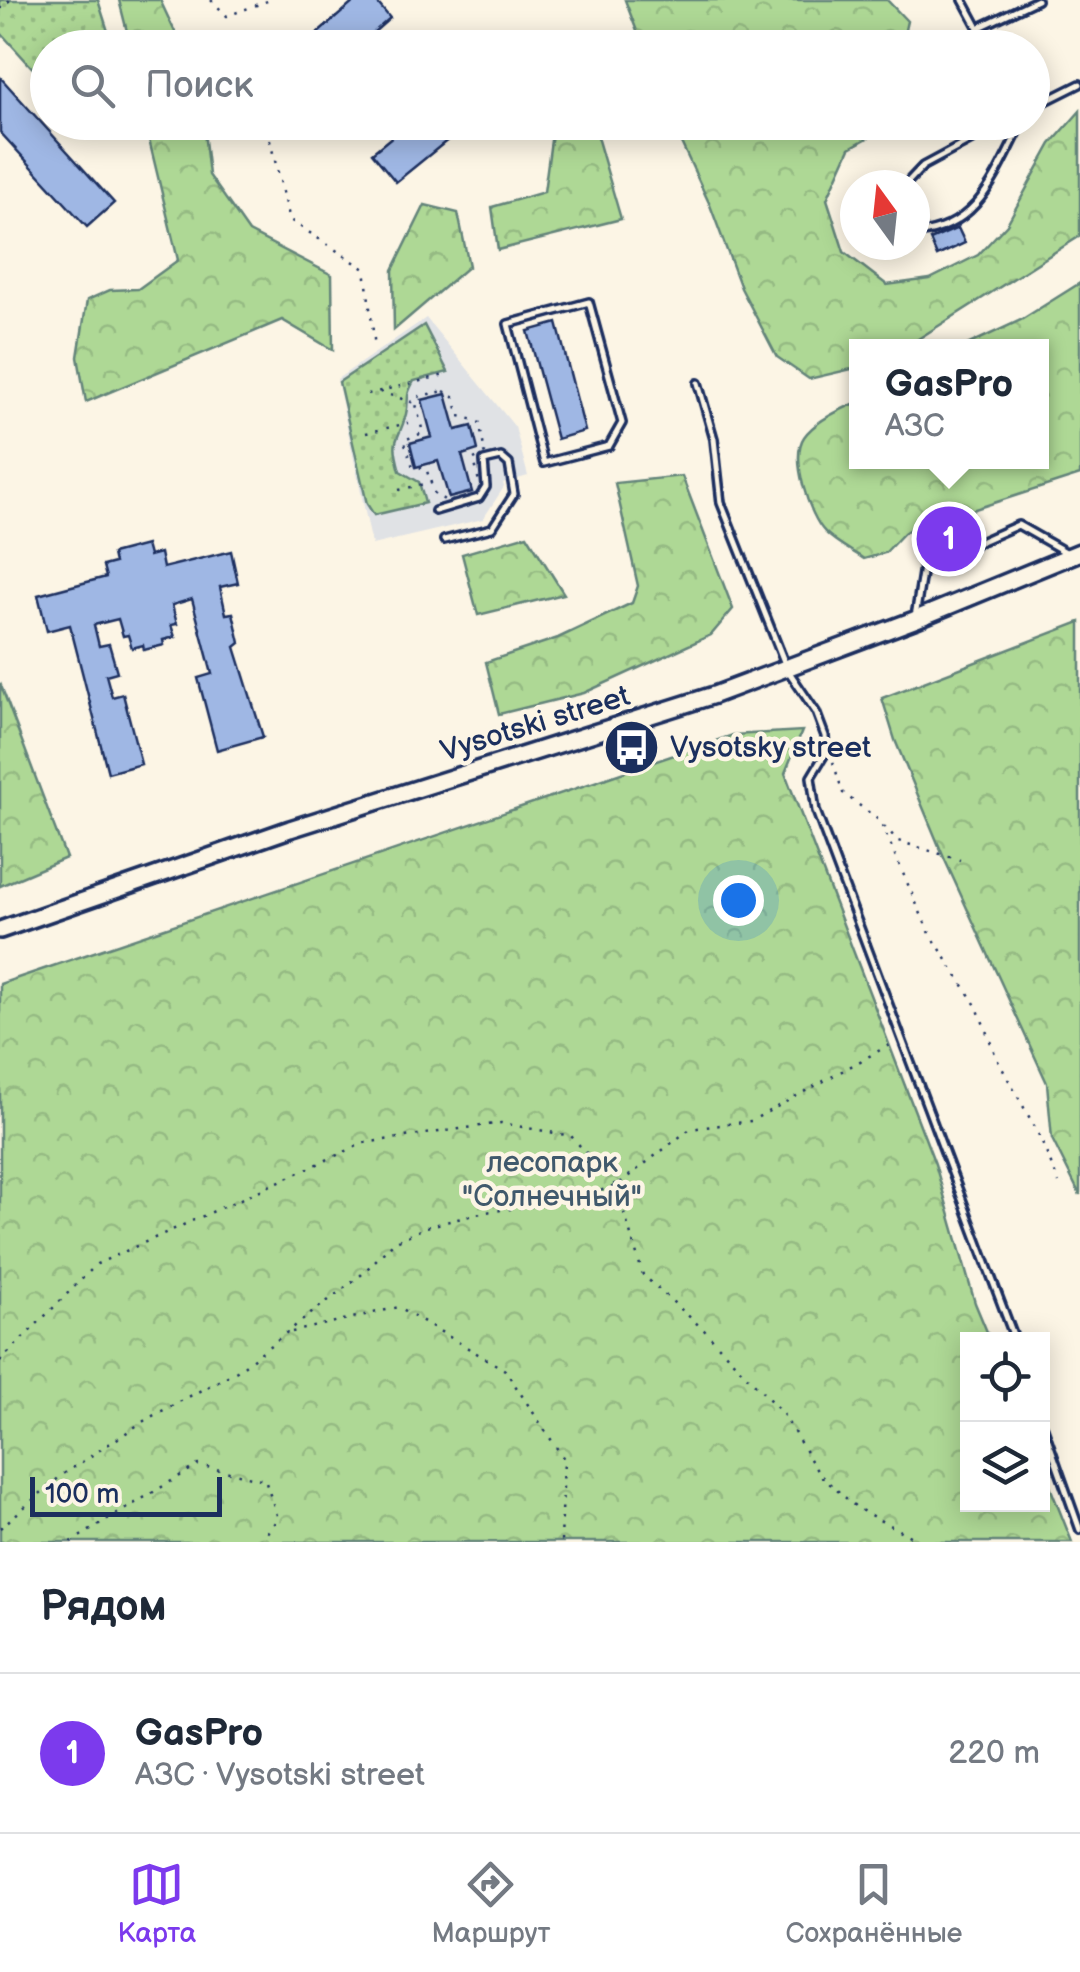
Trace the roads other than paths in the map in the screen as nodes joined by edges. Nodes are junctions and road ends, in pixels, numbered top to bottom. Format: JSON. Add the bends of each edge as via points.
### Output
{"nodes":[{"id":1,"x":963,"y":0,"type":"edge"},
{"id":2,"x":1037,"y":0,"type":"edge"},
{"id":3,"x":978,"y":28,"type":"joint"},
{"id":4,"x":1080,"y":84,"type":"edge"},
{"id":5,"x":1050,"y":99,"type":"edge"},
{"id":6,"x":971,"y":140,"type":"edge"},
{"id":7,"x":1014,"y":140,"type":"edge"},
{"id":8,"x":919,"y":170,"type":"edge"},
{"id":9,"x":930,"y":232,"type":"edge"},
{"id":10,"x":698,"y":382,"type":"dead end"},
{"id":11,"x":617,"y":402,"type":"joint"},
{"id":12,"x":436,"y":511,"type":"dead end"},
{"id":13,"x":444,"y":540,"type":"dead end"},
{"id":14,"x":1076,"y":554,"type":"edge"},
{"id":15,"x":914,"y":620,"type":"junction"},
{"id":16,"x":787,"y":669,"type":"junction"},
{"id":17,"x":0,"y":930,"type":"edge"},
{"id":18,"x":1012,"y":1332,"type":"edge"},
{"id":19,"x":1050,"y":1446,"type":"edge"},
{"id":20,"x":1080,"y":1530,"type":"edge"}],
"edges":[{"from":1,"to":3,"type":"lane"},
{"from":2,"to":3,"type":"lane"},
{"from":4,"to":5,"type":"lane"},
{"from":6,"to":8,"type":"lane"},
{"from":7,"to":9,"type":"lane","via":[[968,214]]},
{"from":10,"to":16,"type":"lane","via":[[714,439],[721,503]]},
{"from":11,"to":11,"type":"lane","via":[[588,302],[508,324],[544,463],[609,446],[622,422]]},
{"from":12,"to":13,"type":"lane","via":[[480,498],[484,461],[501,458],[509,464],[514,494],[492,528]]},
{"from":14,"to":15,"type":"main road","name":"Vysotski street"},
{"from":14,"to":15,"type":"lane","via":[[1018,525],[922,568]]},
{"from":15,"to":16,"type":"main road","name":"Vysotski street"},
{"from":16,"to":17,"type":"main road","name":"Vysotski street"},
{"from":16,"to":18,"type":"lane","via":[[826,736],[826,752],[812,777],[816,811]]},
{"from":19,"to":20,"type":"lane"}]}
